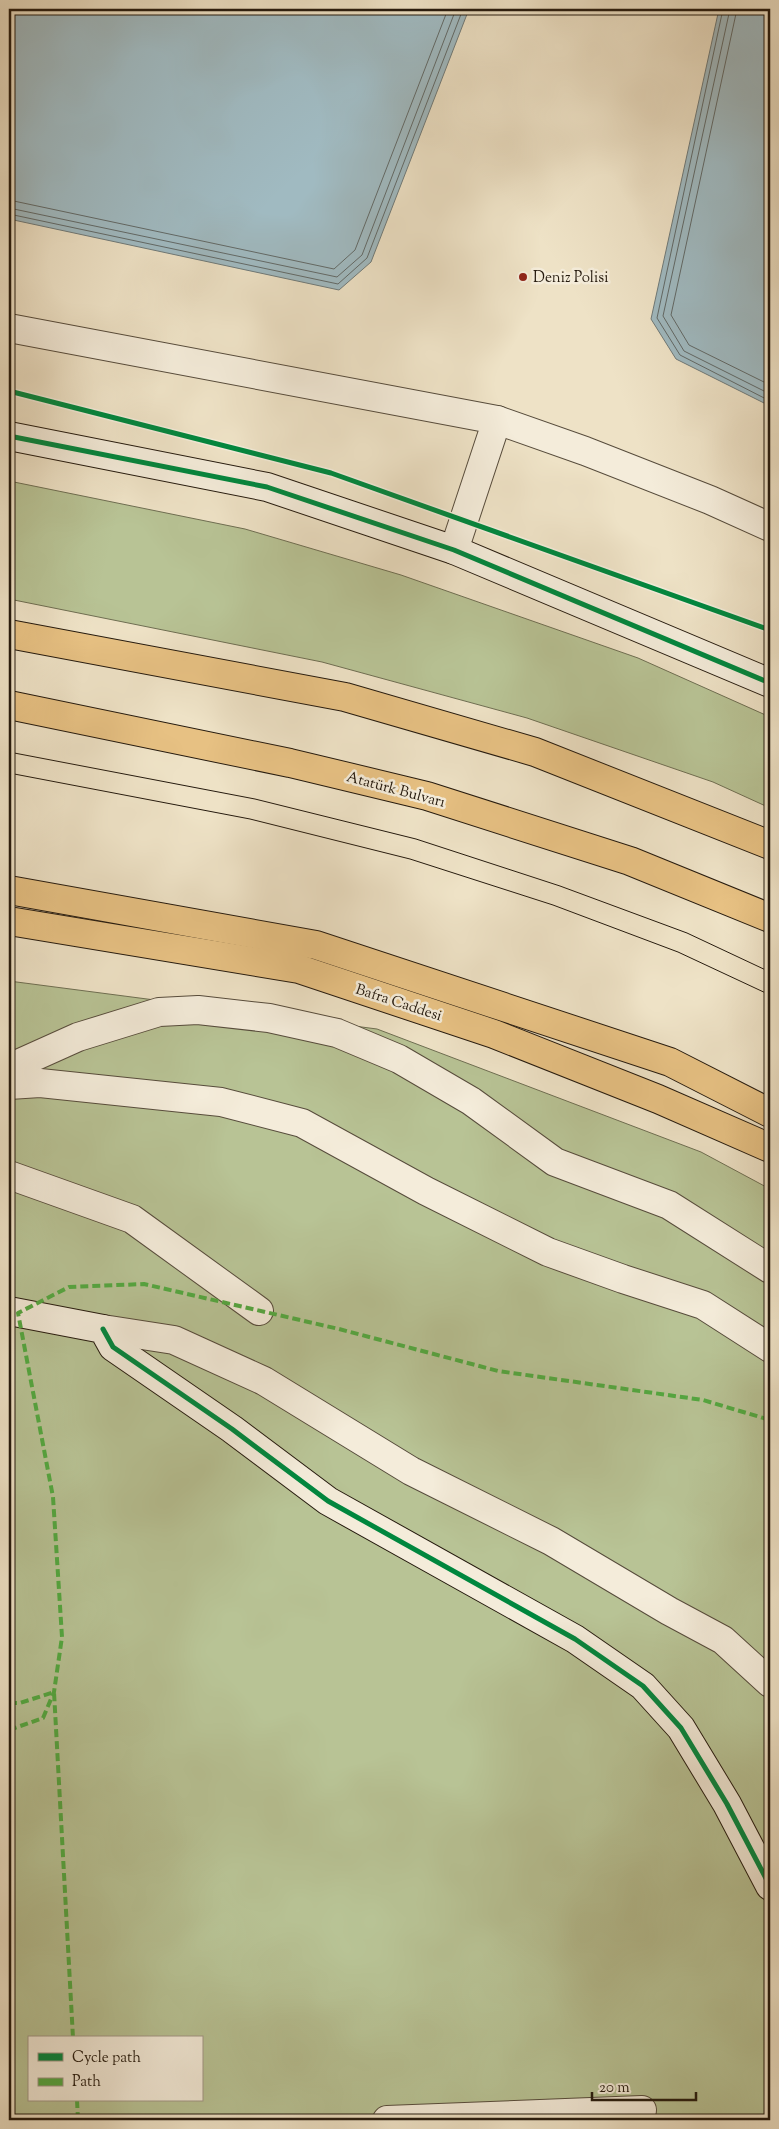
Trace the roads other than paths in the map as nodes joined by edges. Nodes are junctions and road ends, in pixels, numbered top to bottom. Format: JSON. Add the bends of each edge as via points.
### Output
{"nodes":[{"id":1,"x":9,"y":328,"type":"edge"},
{"id":2,"x":497,"y":420,"type":"junction"},
{"id":3,"x":9,"y":436,"type":"edge"},
{"id":4,"x":770,"y":527,"type":"edge"},
{"id":5,"x":454,"y":550,"type":"junction"},
{"id":6,"x":9,"y":634,"type":"edge"},
{"id":7,"x":770,"y":683,"type":"edge"},
{"id":8,"x":9,"y":705,"type":"edge"},
{"id":9,"x":770,"y":845,"type":"edge"},
{"id":10,"x":9,"y":890,"type":"edge"},
{"id":11,"x":770,"y":918,"type":"edge"},
{"id":12,"x":9,"y":921,"type":"edge"},
{"id":13,"x":9,"y":1068,"type":"edge"},
{"id":14,"x":9,"y":1085,"type":"edge"},
{"id":15,"x":770,"y":1113,"type":"edge"},
{"id":16,"x":770,"y":1148,"type":"edge"},
{"id":17,"x":9,"y":1174,"type":"edge"},
{"id":18,"x":770,"y":1269,"type":"edge"},
{"id":19,"x":9,"y":1311,"type":"edge"},
{"id":20,"x":259,"y":1311,"type":"dead end"},
{"id":21,"x":103,"y":1330,"type":"junction"},
{"id":22,"x":770,"y":1348,"type":"edge"},
{"id":23,"x":770,"y":1683,"type":"edge"},
{"id":24,"x":770,"y":1886,"type":"edge"},
{"id":25,"x":642,"y":2110,"type":"dead end"},
{"id":26,"x":387,"y":2120,"type":"edge"}],
"edges":[{"from":1,"to":2,"type":"street"},
{"from":2,"to":4,"type":"street","via":[[585,451]]},
{"from":2,"to":5,"type":"street"},
{"from":3,"to":5,"type":"street","via":[[267,487]]},
{"from":5,"to":7,"type":"street"},
{"from":6,"to":9,"type":"main road","via":[[344,697],[535,752]]},
{"from":8,"to":11,"type":"main road","name":"Atatürk Bulvarı","via":[[290,763],[427,796],[630,861]]},
{"from":10,"to":15,"type":"main road","name":"Bafra Caddesi","via":[[316,945],[670,1062]]},
{"from":12,"to":16,"type":"main road","name":"Bafra Caddesi","via":[[299,970],[494,1034],[658,1098]]},
{"from":13,"to":18,"type":"street","via":[[78,1037],[158,1012],[198,1010],[269,1018],[338,1033],[399,1059],[471,1100],[555,1162],[669,1204]]},
{"from":14,"to":22,"type":"street","via":[[40,1083],[221,1102],[302,1123],[426,1191],[548,1252],[704,1305]]},
{"from":17,"to":20,"type":"street","via":[[132,1219]]},
{"from":19,"to":21,"type":"street"},
{"from":21,"to":23,"type":"street","via":[[174,1340],[264,1381],[411,1471],[551,1541],[723,1640]]},
{"from":21,"to":24,"type":"street","via":[[114,1347],[328,1501],[575,1639],[643,1686],[681,1728],[727,1804]]},
{"from":25,"to":26,"type":"street"}]}
